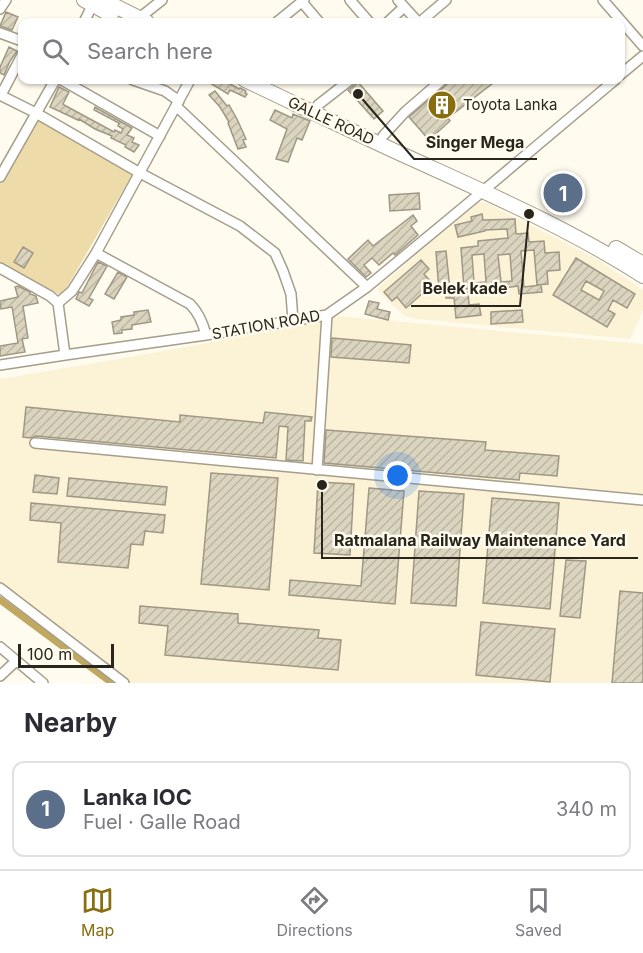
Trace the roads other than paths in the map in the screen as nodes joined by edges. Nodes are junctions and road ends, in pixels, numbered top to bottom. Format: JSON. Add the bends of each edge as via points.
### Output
{"nodes":[{"id":1,"x":6,"y":0,"type":"edge"},
{"id":2,"x":162,"y":0,"type":"edge"},
{"id":3,"x":350,"y":0,"type":"edge"},
{"id":4,"x":446,"y":0,"type":"edge"},
{"id":5,"x":603,"y":0,"type":"edge"},
{"id":6,"x":94,"y":1,"type":"edge"},
{"id":7,"x":303,"y":1,"type":"edge"},
{"id":8,"x":401,"y":3,"type":"edge"},
{"id":9,"x":0,"y":9,"type":"edge"},
{"id":10,"x":86,"y":18,"type":"edge"},
{"id":11,"x":131,"y":18,"type":"edge"},
{"id":12,"x":141,"y":18,"type":"edge"},
{"id":13,"x":282,"y":18,"type":"edge"},
{"id":14,"x":316,"y":18,"type":"edge"},
{"id":15,"x":366,"y":18,"type":"edge"},
{"id":16,"x":391,"y":18,"type":"edge"},
{"id":17,"x":415,"y":18,"type":"edge"},
{"id":18,"x":424,"y":18,"type":"edge"},
{"id":19,"x":619,"y":18,"type":"edge"},
{"id":20,"x":625,"y":25,"type":"edge"},
{"id":21,"x":0,"y":33,"type":"edge"},
{"id":22,"x":18,"y":40,"type":"edge"},
{"id":23,"x":643,"y":46,"type":"edge"},
{"id":24,"x":643,"y":56,"type":"edge"},
{"id":25,"x":18,"y":62,"type":"edge"},
{"id":26,"x":625,"y":72,"type":"edge"},
{"id":27,"x":53,"y":84,"type":"edge"},
{"id":28,"x":69,"y":84,"type":"edge"},
{"id":29,"x":144,"y":84,"type":"edge"},
{"id":30,"x":188,"y":84,"type":"edge"},
{"id":31,"x":253,"y":84,"type":"edge"},
{"id":32,"x":274,"y":84,"type":"edge"},
{"id":33,"x":345,"y":84,"type":"edge"},
{"id":34,"x":437,"y":84,"type":"edge"},
{"id":35,"x":610,"y":84,"type":"edge"},
{"id":36,"x":0,"y":95,"type":"edge"},
{"id":37,"x":177,"y":104,"type":"junction"},
{"id":38,"x":318,"y":105,"type":"junction"},
{"id":39,"x":36,"y":114,"type":"junction"},
{"id":40,"x":160,"y":136,"type":"junction"},
{"id":41,"x":383,"y":136,"type":"junction"},
{"id":42,"x":140,"y":173,"type":"junction"},
{"id":43,"x":0,"y":177,"type":"edge"},
{"id":44,"x":487,"y":188,"type":"junction"},
{"id":45,"x":96,"y":253,"type":"junction"},
{"id":46,"x":643,"y":264,"type":"edge"},
{"id":47,"x":0,"y":268,"type":"edge"},
{"id":48,"x":643,"y":276,"type":"edge"},
{"id":49,"x":367,"y":287,"type":"junction"},
{"id":50,"x":58,"y":303,"type":"junction"},
{"id":51,"x":327,"y":315,"type":"junction"},
{"id":52,"x":293,"y":321,"type":"junction"},
{"id":53,"x":206,"y":335,"type":"junction"},
{"id":54,"x":65,"y":355,"type":"junction"},
{"id":55,"x":0,"y":365,"type":"edge"},
{"id":56,"x":35,"y":443,"type":"dead end"},
{"id":57,"x":317,"y":470,"type":"junction"},
{"id":58,"x":643,"y":500,"type":"edge"},
{"id":59,"x":2,"y":592,"type":"edge"},
{"id":60,"x":0,"y":647,"type":"edge"},
{"id":61,"x":16,"y":661,"type":"junction"},
{"id":62,"x":0,"y":676,"type":"edge"},
{"id":63,"x":43,"y":683,"type":"edge"},
{"id":64,"x":124,"y":683,"type":"edge"}],
"edges":[{"from":1,"to":9,"type":"street"},
{"from":2,"to":12,"type":"street"},
{"from":3,"to":15,"type":"street"},
{"from":4,"to":18,"type":"street"},
{"from":5,"to":19,"type":"street"},
{"from":6,"to":10,"type":"street"},
{"from":6,"to":11,"type":"highway"},
{"from":7,"to":13,"type":"street"},
{"from":7,"to":14,"type":"street"},
{"from":8,"to":16,"type":"street"},
{"from":8,"to":17,"type":"street"},
{"from":20,"to":23,"type":"street"},
{"from":21,"to":22,"type":"street"},
{"from":24,"to":26,"type":"street"},
{"from":25,"to":36,"type":"street"},
{"from":27,"to":39,"type":"street"},
{"from":28,"to":40,"type":"street"},
{"from":29,"to":37,"type":"street","via":[[165,92]]},
{"from":30,"to":37,"type":"street"},
{"from":31,"to":44,"type":"highway","name":"GALLE ROAD"},
{"from":32,"to":38,"type":"highway","name":"GALLE ROAD"},
{"from":33,"to":38,"type":"street"},
{"from":34,"to":41,"type":"street"},
{"from":35,"to":44,"type":"street","name":"STATION ROAD"},
{"from":36,"to":39,"type":"street"},
{"from":37,"to":40,"type":"street"},
{"from":37,"to":49,"type":"street"},
{"from":38,"to":41,"type":"highway","name":"GALLE ROAD"},
{"from":39,"to":42,"type":"street"},
{"from":39,"to":43,"type":"street"},
{"from":40,"to":42,"type":"street"},
{"from":41,"to":44,"type":"highway","name":"GALLE ROAD"},
{"from":42,"to":45,"type":"street"},
{"from":42,"to":52,"type":"street","via":[[240,226],[275,253],[291,294]]},
{"from":44,"to":46,"type":"highway","name":"GALLE ROAD","via":[[596,237]]},
{"from":44,"to":48,"type":"highway","name":"GALLE ROAD"},
{"from":44,"to":49,"type":"street","name":"STATION ROAD"},
{"from":45,"to":50,"type":"street","via":[[72,291]]},
{"from":45,"to":53,"type":"street","via":[[190,304],[197,310]]},
{"from":47,"to":50,"type":"street"},
{"from":49,"to":51,"type":"street","name":"STATION ROAD"},
{"from":50,"to":54,"type":"street"},
{"from":51,"to":52,"type":"street","name":"STATION ROAD"},
{"from":51,"to":57,"type":"street"},
{"from":52,"to":53,"type":"street","name":"STATION ROAD"},
{"from":53,"to":54,"type":"street","name":"STATION ROAD"},
{"from":54,"to":55,"type":"street","name":"STATION ROAD"},
{"from":56,"to":57,"type":"street"},
{"from":57,"to":58,"type":"street"},
{"from":59,"to":64,"type":"street"},
{"from":60,"to":61,"type":"street"},
{"from":61,"to":62,"type":"street"},
{"from":61,"to":63,"type":"street"}]}
